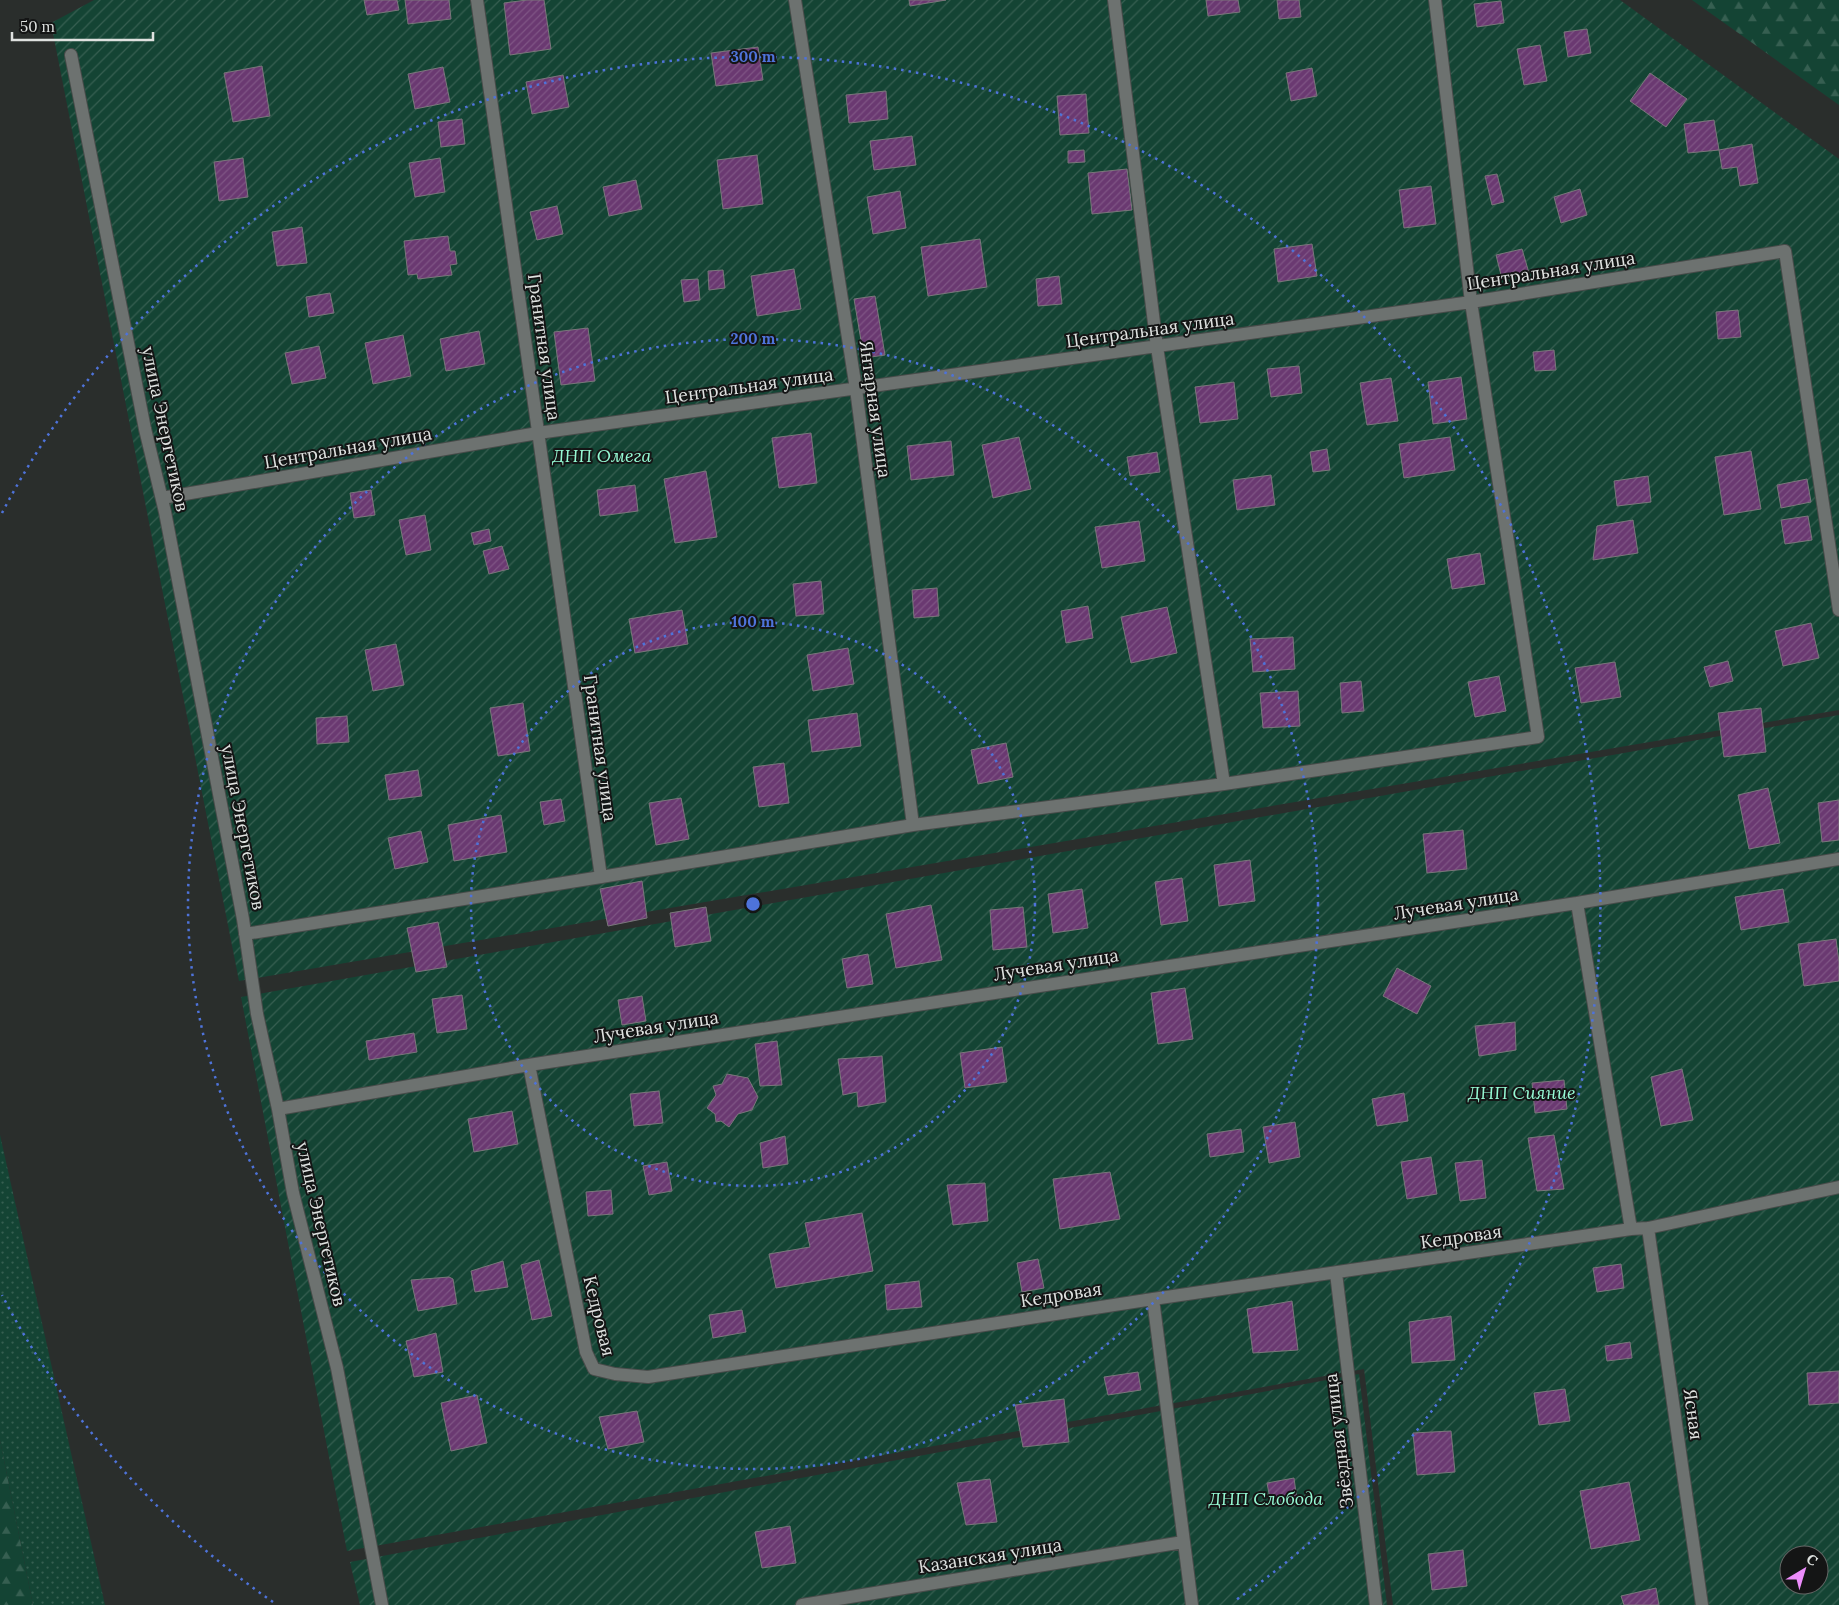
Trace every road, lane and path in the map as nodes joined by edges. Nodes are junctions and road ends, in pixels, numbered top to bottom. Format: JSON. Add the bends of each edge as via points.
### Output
{"nodes":[{"id":1,"x":477,"y":0,"type":"edge"},
{"id":2,"x":795,"y":0,"type":"edge"},
{"id":3,"x":1114,"y":0,"type":"edge"},
{"id":4,"x":1435,"y":0,"type":"edge"},
{"id":5,"x":71,"y":55,"type":"dead end"},
{"id":6,"x":1471,"y":302,"type":"junction"},
{"id":7,"x":1157,"y":347,"type":"junction"},
{"id":8,"x":856,"y":389,"type":"junction"},
{"id":9,"x":538,"y":433,"type":"junction"},
{"id":10,"x":162,"y":498,"type":"junction"},
{"id":11,"x":1839,"y":610,"type":"edge"},
{"id":12,"x":1224,"y":784,"type":"junction"},
{"id":13,"x":913,"y":825,"type":"junction"},
{"id":14,"x":1839,"y":859,"type":"edge"},
{"id":15,"x":601,"y":877,"type":"junction"},
{"id":16,"x":1577,"y":903,"type":"junction"},
{"id":17,"x":245,"y":934,"type":"junction"},
{"id":18,"x":528,"y":1064,"type":"junction"},
{"id":19,"x":278,"y":1110,"type":"junction"},
{"id":20,"x":1839,"y":1187,"type":"edge"},
{"id":21,"x":1648,"y":1228,"type":"junction"},
{"id":22,"x":1631,"y":1229,"type":"junction"},
{"id":23,"x":1336,"y":1273,"type":"junction"},
{"id":24,"x":1153,"y":1299,"type":"junction"},
{"id":25,"x":1183,"y":1542,"type":"junction"},
{"id":26,"x":382,"y":1605,"type":"edge"},
{"id":27,"x":802,"y":1605,"type":"edge"},
{"id":28,"x":1192,"y":1605,"type":"edge"},
{"id":29,"x":1376,"y":1605,"type":"edge"},
{"id":30,"x":1702,"y":1605,"type":"edge"}],
"edges":[{"from":1,"to":9,"type":"street","name":"Гранитная улица"},
{"from":2,"to":8,"type":"street","name":"Янтарная улица"},
{"from":3,"to":7,"type":"street"},
{"from":4,"to":6,"type":"street"},
{"from":5,"to":10,"type":"street","name":"улица Энергетиков","via":[[145,429]]},
{"from":6,"to":7,"type":"street","name":"Центральная улица"},
{"from":6,"to":11,"type":"street","name":"Центральная улица","via":[[1786,251]]},
{"from":6,"to":12,"type":"street","via":[[1538,737]]},
{"from":7,"to":8,"type":"street","name":"Центральная улица"},
{"from":7,"to":12,"type":"street"},
{"from":8,"to":9,"type":"street","name":"Центральная улица"},
{"from":8,"to":13,"type":"street","name":"Янтарная улица"},
{"from":9,"to":10,"type":"street","name":"Центральная улица"},
{"from":9,"to":15,"type":"street","name":"Гранитная улица"},
{"from":10,"to":17,"type":"street","name":"улица Энергетиков"},
{"from":12,"to":13,"type":"street"},
{"from":13,"to":15,"type":"street"},
{"from":14,"to":16,"type":"street","name":"Лучевая улица"},
{"from":15,"to":17,"type":"street"},
{"from":16,"to":18,"type":"street","name":"Лучевая улица"},
{"from":16,"to":22,"type":"street"},
{"from":17,"to":19,"type":"street","name":"улица Энергетиков","via":[[257,1014]]},
{"from":18,"to":19,"type":"street","name":"Лучевая улица"},
{"from":18,"to":24,"type":"street","name":"Кедровая","via":[[586,1352],[594,1369],[648,1377]]},
{"from":19,"to":26,"type":"street","name":"улица Энергетиков","via":[[293,1192],[337,1368]]},
{"from":20,"to":21,"type":"street","name":"Кедровая"},
{"from":21,"to":22,"type":"street","name":"Кедровая"},
{"from":21,"to":30,"type":"street","name":"Ясная"},
{"from":22,"to":23,"type":"street","name":"Кедровая"},
{"from":23,"to":24,"type":"street","name":"Кедровая"},
{"from":23,"to":29,"type":"street","name":"Звёздная улица"},
{"from":24,"to":25,"type":"street"},
{"from":25,"to":27,"type":"street","name":"Казанская улица"},
{"from":25,"to":28,"type":"street"}]}
